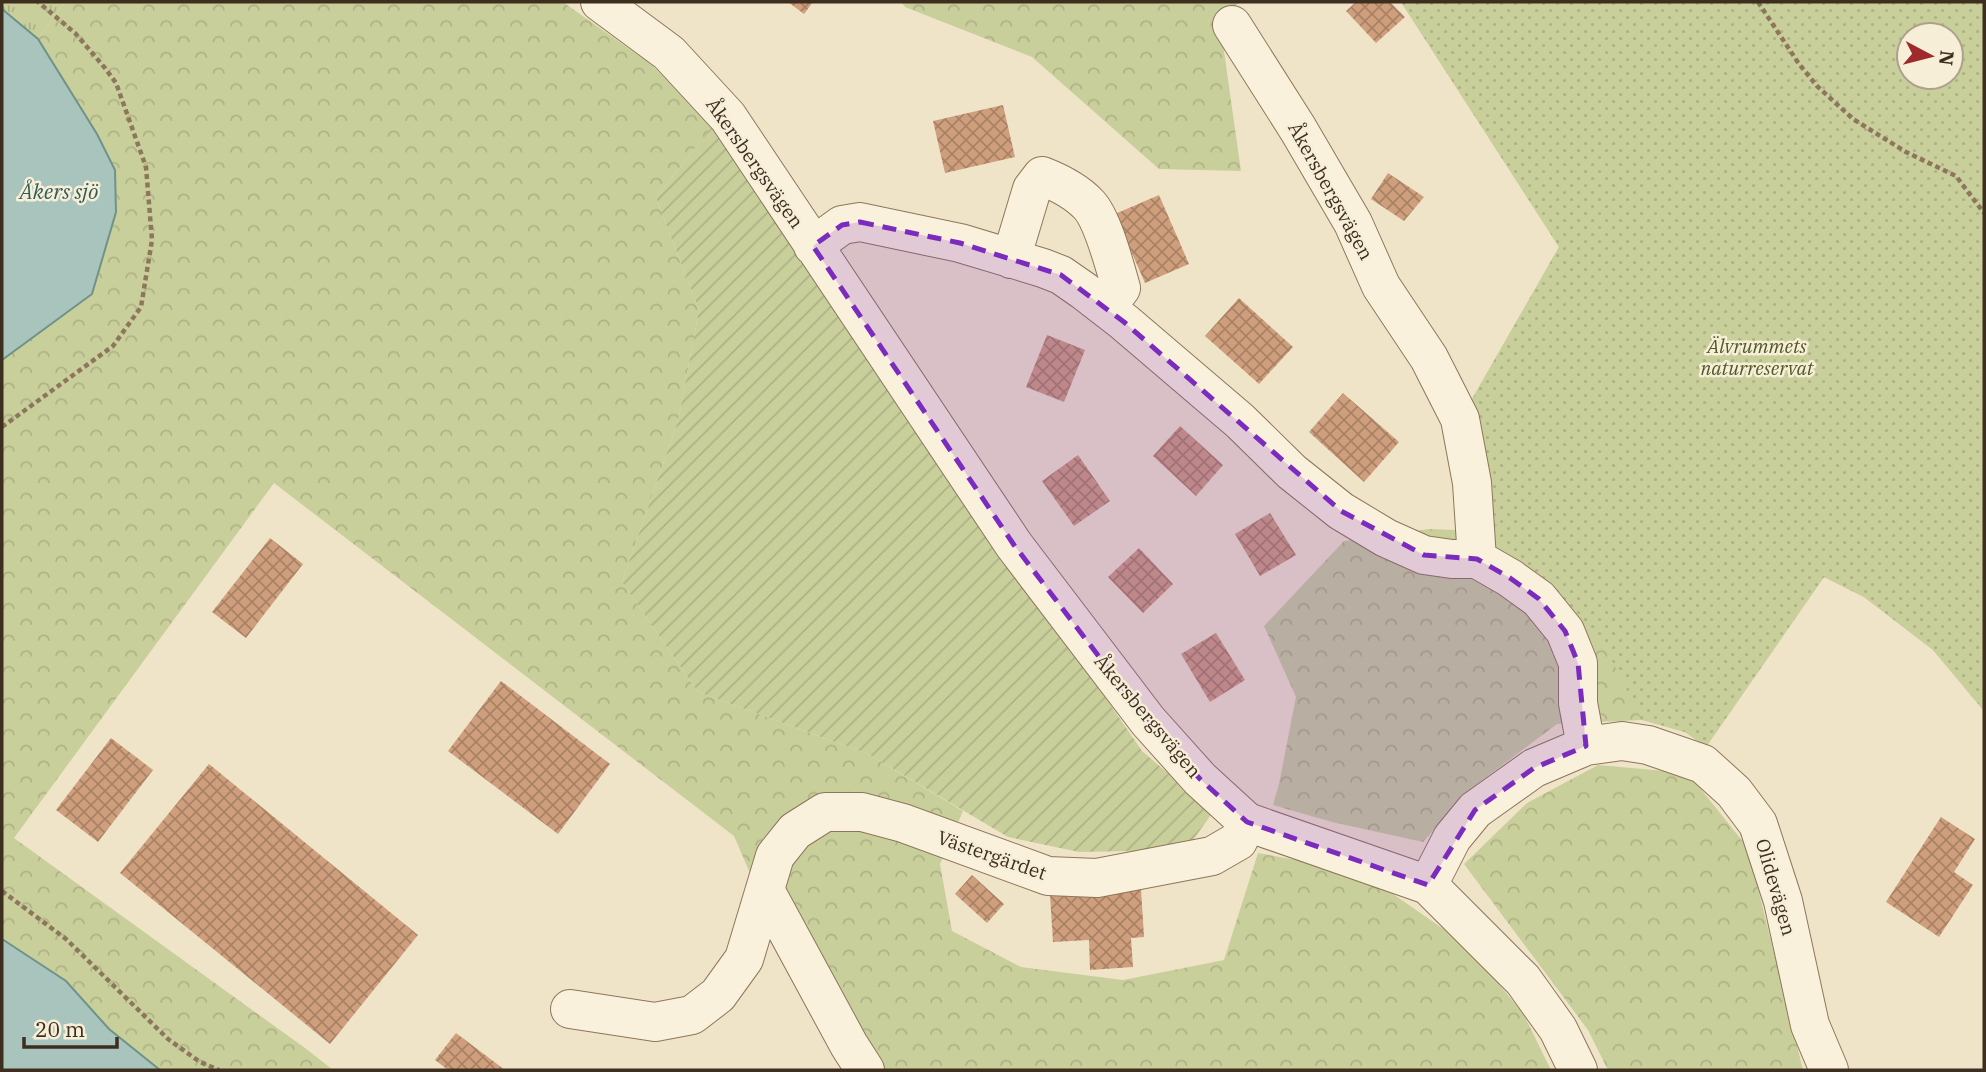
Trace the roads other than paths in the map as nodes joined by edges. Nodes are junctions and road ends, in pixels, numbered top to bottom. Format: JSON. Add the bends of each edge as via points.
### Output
{"nodes":[{"id":1,"x":600,"y":2,"type":"edge"},
{"id":2,"x":1232,"y":25,"type":"dead end"},
{"id":3,"x":813,"y":246,"type":"junction"},
{"id":4,"x":1011,"y":259,"type":"junction"},
{"id":5,"x":1106,"y":308,"type":"junction"},
{"id":6,"x":1478,"y":559,"type":"junction"},
{"id":7,"x":1586,"y":746,"type":"junction"},
{"id":8,"x":1247,"y":822,"type":"junction"},
{"id":9,"x":1428,"y":885,"type":"junction"},
{"id":10,"x":765,"y":890,"type":"junction"},
{"id":11,"x":570,"y":1009,"type":"dead end"},
{"id":12,"x":865,"y":1070,"type":"edge"},
{"id":13,"x":1578,"y":1070,"type":"edge"},
{"id":14,"x":1829,"y":1070,"type":"edge"}],
"edges":[{"from":1,"to":3,"type":"street","name":"Åkersbergsvägen","via":[[669,53],[727,117]]},
{"from":2,"to":6,"type":"street","name":"Åkersbergsvägen","via":[[1353,223],[1381,286],[1429,358],[1460,419],[1472,483]]},
{"from":3,"to":4,"type":"street","name":"Åkersbergsvägen","via":[[842,225],[860,222]]},
{"from":3,"to":8,"type":"street","name":"Åkersbergsvägen","via":[[1022,556],[1147,721]]},
{"from":4,"to":5,"type":"street","name":"Åkersbergsvägen","via":[[1061,275]]},
{"from":4,"to":5,"type":"street","via":[[1032,189],[1042,176],[1066,186],[1091,206],[1107,241],[1121,288]]},
{"from":5,"to":6,"type":"street","name":"Åkersbergsvägen","via":[[1341,511],[1424,555]]},
{"from":6,"to":7,"type":"street","name":"Åkersbergsvägen","via":[[1539,599],[1565,631],[1578,663],[1578,703]]},
{"from":7,"to":9,"type":"street","name":"Olidevägen","via":[[1534,768],[1475,810],[1452,838]]},
{"from":7,"to":14,"type":"street","name":"Olidevägen","via":[[1622,741],[1648,745],[1703,764],[1734,792],[1758,824],[1783,901],[1810,1025]]},
{"from":8,"to":9,"type":"street","name":"Åkersbergsvägen"},
{"from":8,"to":10,"type":"street","name":"Västergärdet","via":[[1238,841],[1212,856],[1097,878],[1048,876],[903,823],[862,812],[825,812],[795,831],[775,856]]},
{"from":9,"to":13,"type":"street","name":"Åkersbergsvägen","via":[[1524,980],[1558,1029]]},
{"from":10,"to":11,"type":"street","name":"Västergärdet","via":[[744,959],[718,995],[692,1015],[655,1022]]},
{"from":10,"to":12,"type":"street"}]}
